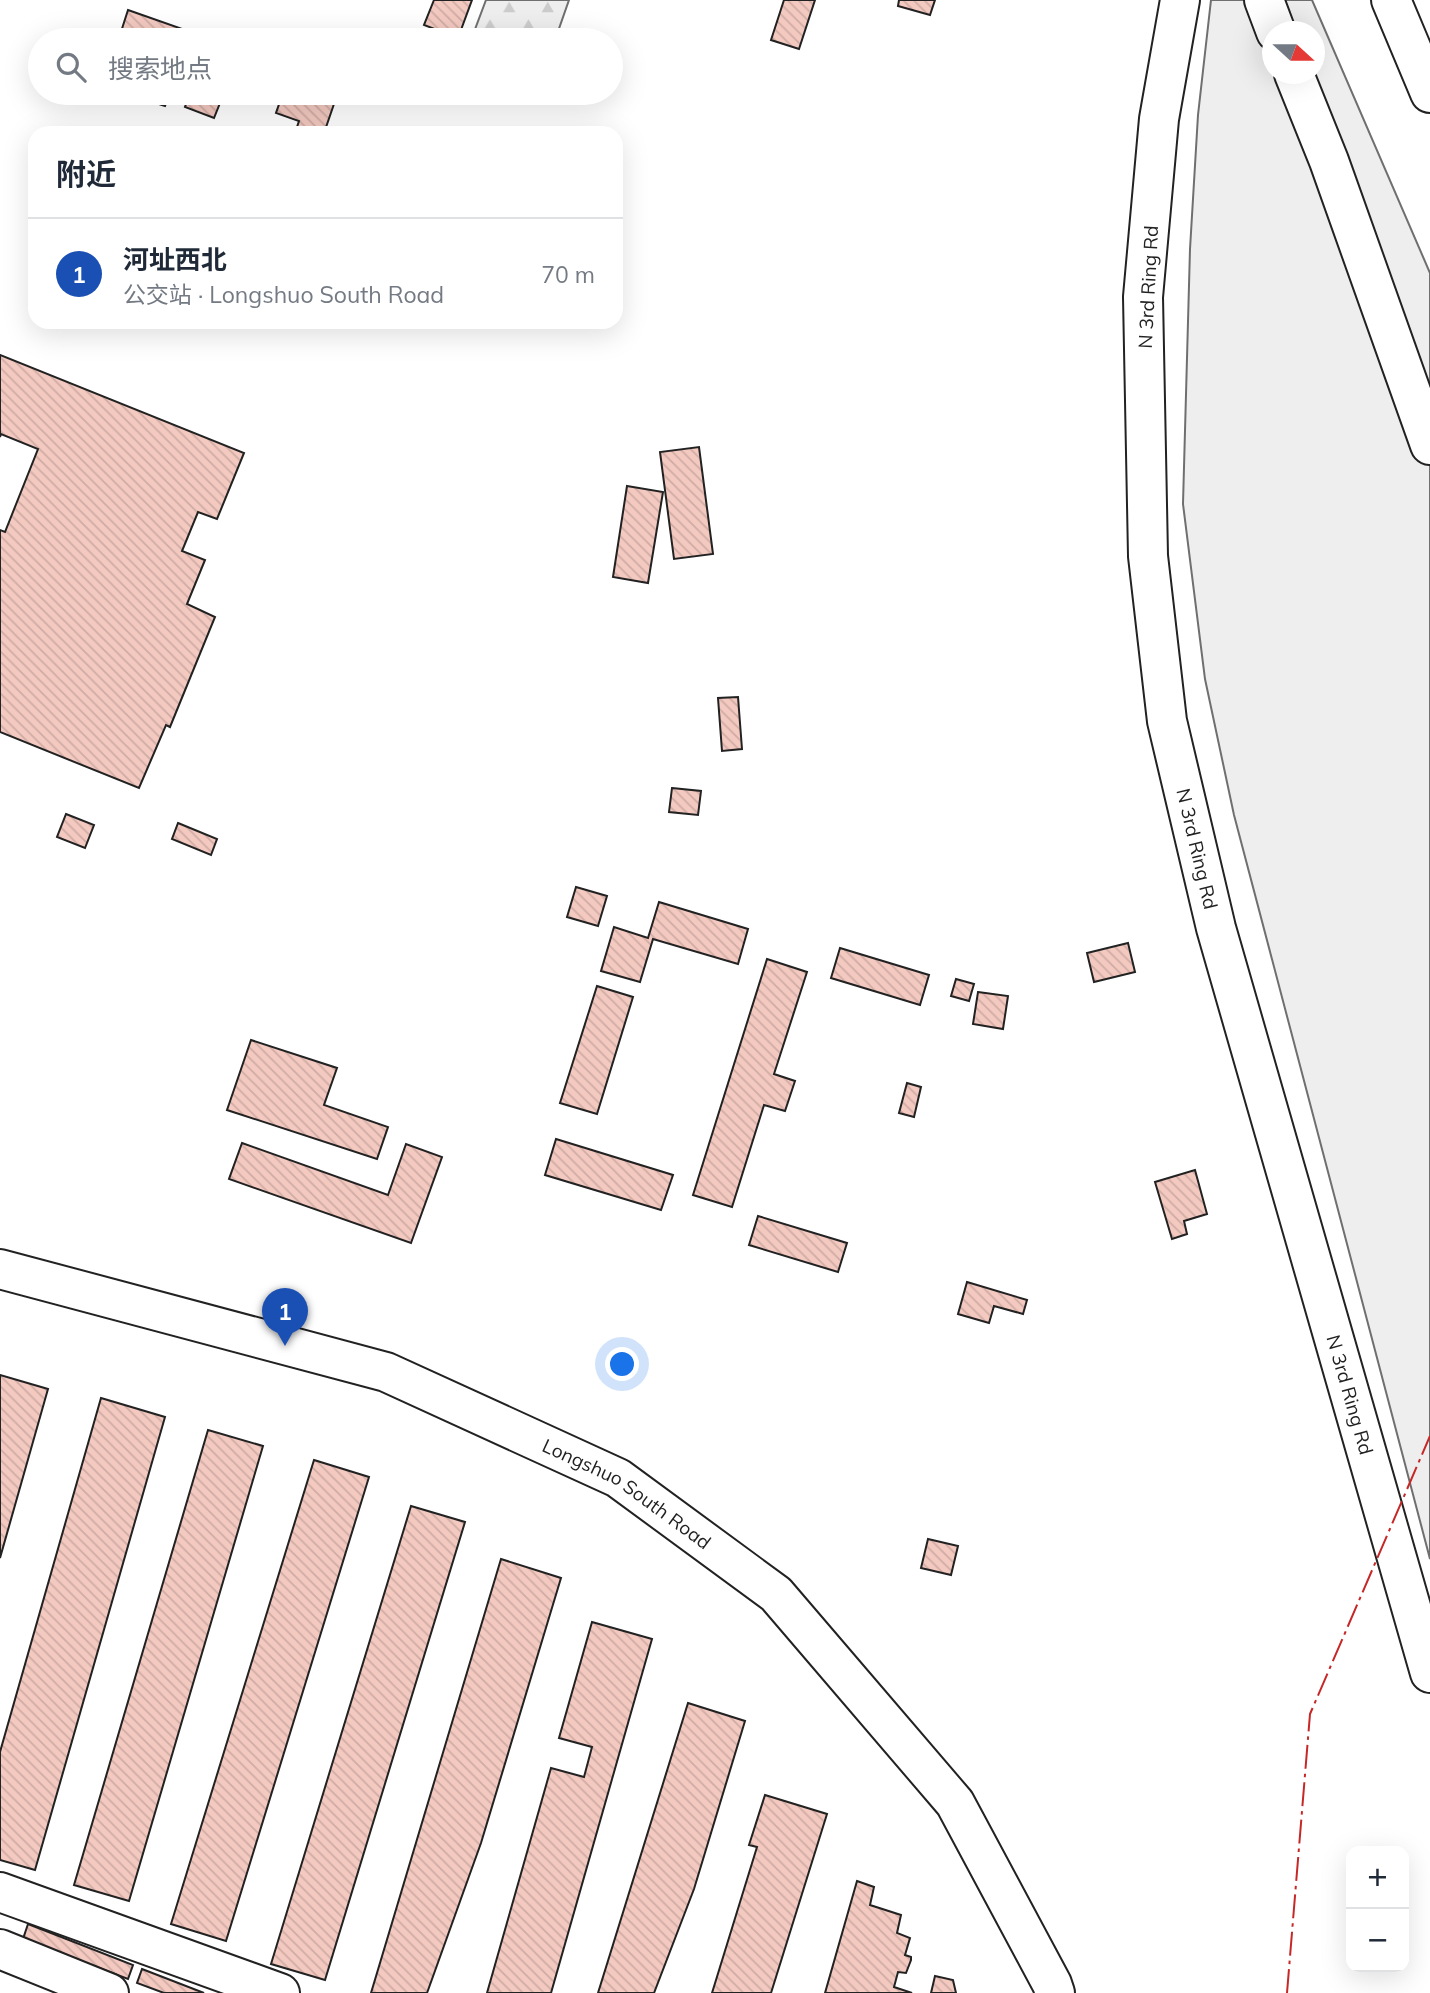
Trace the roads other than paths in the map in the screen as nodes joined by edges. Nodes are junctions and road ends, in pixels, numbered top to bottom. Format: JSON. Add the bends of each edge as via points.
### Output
{"nodes":[{"id":1,"x":1180,"y":0,"type":"edge"},
{"id":2,"x":1264,"y":0,"type":"edge"},
{"id":3,"x":1391,"y":0,"type":"edge"},
{"id":4,"x":1272,"y":21,"type":"edge"},
{"id":5,"x":1298,"y":84,"type":"edge"},
{"id":6,"x":1430,"y":93,"type":"edge"},
{"id":7,"x":1430,"y":446,"type":"edge"},
{"id":8,"x":0,"y":1269,"type":"edge"},
{"id":9,"x":1430,"y":1673,"type":"edge"},
{"id":10,"x":0,"y":1892,"type":"edge"},
{"id":11,"x":0,"y":1949,"type":"edge"},
{"id":12,"x":109,"y":1993,"type":"edge"},
{"id":13,"x":280,"y":1993,"type":"edge"},
{"id":14,"x":1055,"y":1993,"type":"edge"}],
"edges":[{"from":1,"to":9,"type":"main road","name":"N 3rd Ring Rd","via":[[1159,119],[1143,298],[1148,556],[1167,721],[1216,929]]},
{"from":2,"to":4,"type":"main road"},
{"from":3,"to":6,"type":"main road"},
{"from":5,"to":7,"type":"main road"},
{"from":8,"to":14,"type":"main road","name":"Longshuo South Road","via":[[386,1373],[618,1478],[776,1594],[955,1803]]},
{"from":10,"to":13,"type":"main road"},
{"from":11,"to":12,"type":"main road"}]}
